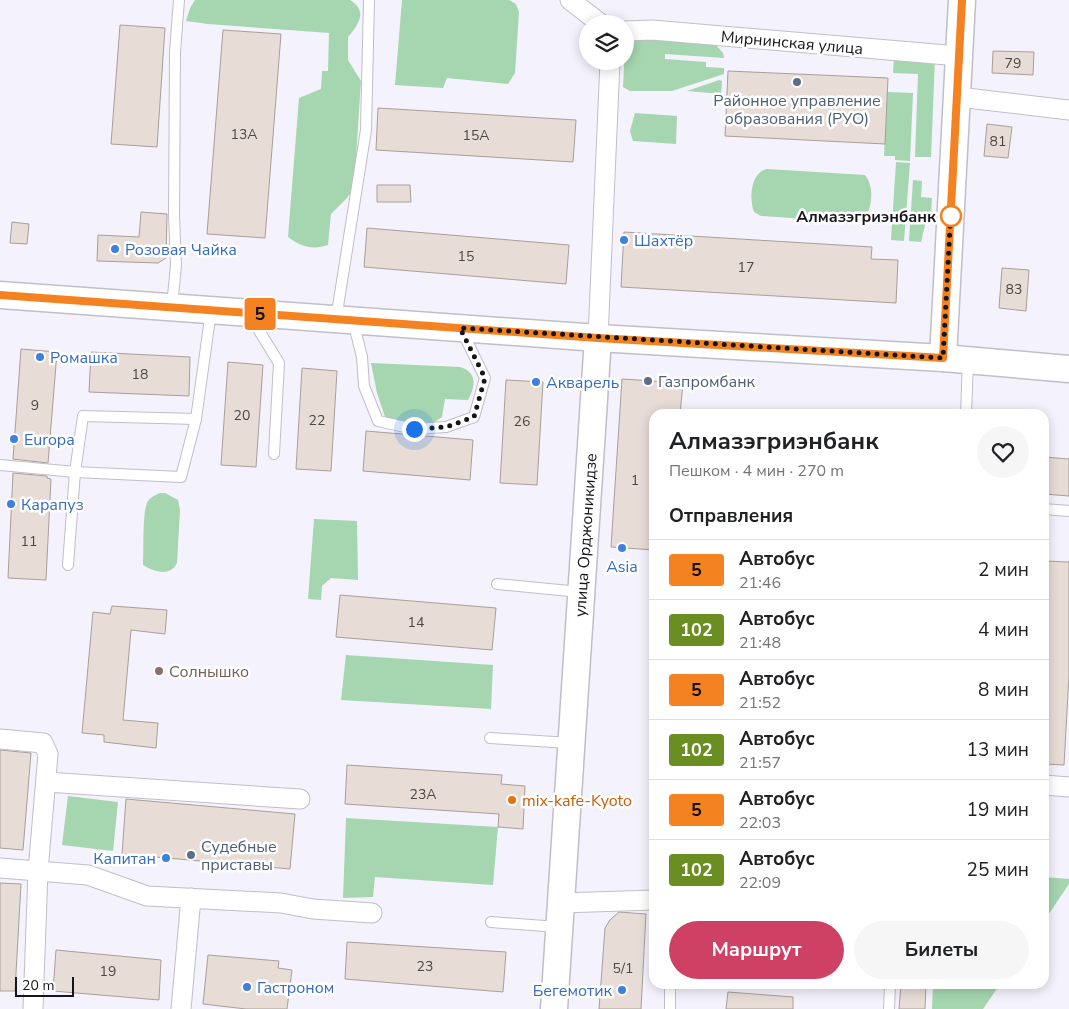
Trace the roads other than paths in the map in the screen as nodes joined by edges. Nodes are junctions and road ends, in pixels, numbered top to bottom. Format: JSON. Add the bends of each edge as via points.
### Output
{"nodes":[{"id":1,"x":180,"y":0,"type":"edge"},
{"id":2,"x":369,"y":0,"type":"edge"},
{"id":3,"x":570,"y":0,"type":"edge"},
{"id":4,"x":962,"y":0,"type":"edge"},
{"id":5,"x":589,"y":15,"type":"edge"},
{"id":6,"x":634,"y":31,"type":"edge"},
{"id":7,"x":959,"y":56,"type":"junction"},
{"id":8,"x":610,"y":70,"type":"edge"},
{"id":9,"x":958,"y":97,"type":"junction"},
{"id":10,"x":1069,"y":110,"type":"edge"},
{"id":11,"x":0,"y":295,"type":"edge"},
{"id":12,"x":172,"y":308,"type":"junction"},
{"id":13,"x":212,"y":310,"type":"junction"},
{"id":14,"x":248,"y":313,"type":"junction"},
{"id":15,"x":344,"y":320,"type":"junction"},
{"id":16,"x":460,"y":328,"type":"junction"},
{"id":17,"x":598,"y":338,"type":"junction"},
{"id":18,"x":955,"y":359,"type":"junction"},
{"id":19,"x":1069,"y":369,"type":"edge"},
{"id":20,"x":965,"y":409,"type":"edge"},
{"id":21,"x":196,"y":418,"type":"junction"},
{"id":22,"x":274,"y":454,"type":"dead end"},
{"id":23,"x":0,"y":465,"type":"edge"},
{"id":24,"x":75,"y":472,"type":"junction"},
{"id":25,"x":1049,"y":509,"type":"edge"},
{"id":26,"x":1069,"y":511,"type":"edge"},
{"id":27,"x":68,"y":565,"type":"dead end"},
{"id":28,"x":497,"y":584,"type":"dead end"},
{"id":29,"x":581,"y":592,"type":"junction"},
{"id":30,"x":490,"y":738,"type":"dead end"},
{"id":31,"x":0,"y":739,"type":"edge"},
{"id":32,"x":571,"y":743,"type":"junction"},
{"id":33,"x":46,"y":782,"type":"junction"},
{"id":34,"x":1049,"y":785,"type":"edge"},
{"id":35,"x":1069,"y":787,"type":"edge"},
{"id":36,"x":300,"y":799,"type":"dead end"},
{"id":37,"x":0,"y":868,"type":"edge"},
{"id":38,"x":38,"y":871,"type":"junction"},
{"id":39,"x":191,"y":898,"type":"junction"},
{"id":40,"x":649,"y":901,"type":"edge"},
{"id":41,"x":372,"y":913,"type":"dead end"},
{"id":42,"x":560,"y":915,"type":"junction"},
{"id":43,"x":490,"y":922,"type":"dead end"},
{"id":44,"x":670,"y":989,"type":"edge"},
{"id":45,"x":890,"y":989,"type":"edge"},
{"id":46,"x":33,"y":1009,"type":"edge"},
{"id":47,"x":181,"y":1009,"type":"edge"},
{"id":48,"x":554,"y":1009,"type":"edge"},
{"id":49,"x":670,"y":1009,"type":"edge"},
{"id":50,"x":889,"y":1009,"type":"edge"}],
"edges":[{"from":1,"to":12,"type":"lane","via":[[175,52],[176,265]]},
{"from":2,"to":15,"type":"lane","via":[[366,130]]},
{"from":3,"to":5,"type":"street"},
{"from":4,"to":7,"type":"main road"},
{"from":6,"to":7,"type":"street","name":"Мирнинская улица"},
{"from":7,"to":9,"type":"main road"},
{"from":8,"to":17,"type":"street","name":"улица Орджоникидзе"},
{"from":9,"to":10,"type":"street"},
{"from":9,"to":18,"type":"main road"},
{"from":11,"to":12,"type":"main road"},
{"from":12,"to":13,"type":"main road"},
{"from":13,"to":14,"type":"main road"},
{"from":13,"to":21,"type":"lane"},
{"from":14,"to":15,"type":"main road"},
{"from":14,"to":22,"type":"lane","via":[[279,363]]},
{"from":15,"to":16,"type":"main road"},
{"from":15,"to":16,"type":"lane","via":[[362,357],[364,386],[378,421],[414,429],[446,427],[474,417],[485,378]]},
{"from":16,"to":17,"type":"main road"},
{"from":17,"to":18,"type":"main road"},
{"from":17,"to":29,"type":"main road","name":"улица Орджоникидзе"},
{"from":18,"to":19,"type":"main road"},
{"from":18,"to":20,"type":"lane"},
{"from":21,"to":24,"type":"lane","via":[[182,477]]},
{"from":21,"to":24,"type":"lane","via":[[83,416]]},
{"from":23,"to":24,"type":"lane"},
{"from":24,"to":27,"type":"lane"},
{"from":25,"to":26,"type":"lane"},
{"from":28,"to":29,"type":"lane"},
{"from":29,"to":32,"type":"main road","name":"улица Орджоникидзе"},
{"from":30,"to":32,"type":"lane"},
{"from":31,"to":33,"type":"street","via":[[43,743],[48,754]]},
{"from":32,"to":42,"type":"main road","name":"улица Орджоникидзе"},
{"from":33,"to":36,"type":"street"},
{"from":33,"to":38,"type":"street"},
{"from":34,"to":35,"type":"street"},
{"from":37,"to":38,"type":"street"},
{"from":38,"to":39,"type":"street","via":[[88,874],[147,896]]},
{"from":38,"to":46,"type":"street"},
{"from":39,"to":41,"type":"street"},
{"from":39,"to":47,"type":"street"},
{"from":40,"to":42,"type":"street"},
{"from":42,"to":43,"type":"lane"},
{"from":42,"to":48,"type":"main road","name":"улица Орджоникидзе"},
{"from":44,"to":49,"type":"lane"},
{"from":45,"to":50,"type":"lane"}]}
